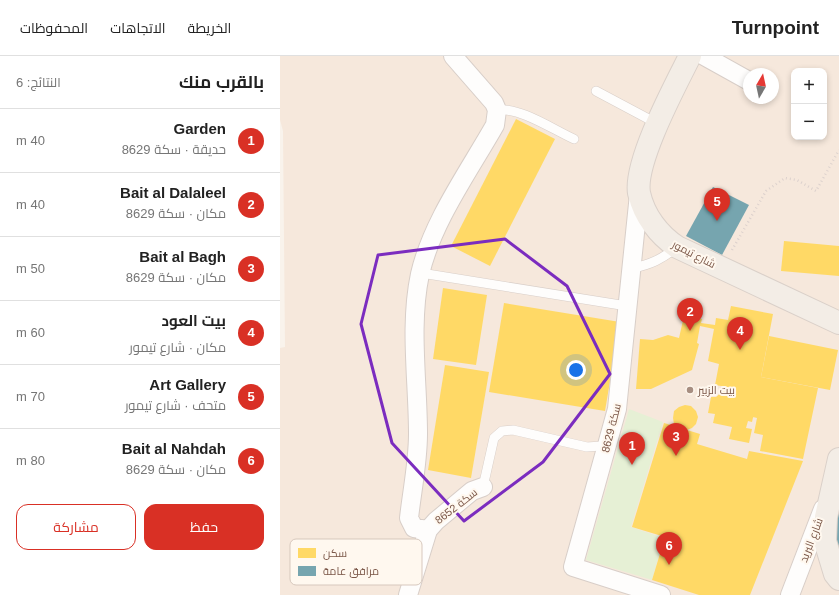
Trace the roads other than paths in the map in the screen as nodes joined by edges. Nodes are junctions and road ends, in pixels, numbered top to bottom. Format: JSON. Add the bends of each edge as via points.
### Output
{"nodes":[{"id":1,"x":453,"y":56,"type":"edge"},
{"id":2,"x":690,"y":56,"type":"edge"},
{"id":3,"x":704,"y":56,"type":"edge"},
{"id":4,"x":743,"y":77,"type":"edge"},
{"id":5,"x":596,"y":91,"type":"dead end"},
{"id":6,"x":497,"y":110,"type":"junction"},
{"id":7,"x":658,"y":124,"type":"junction"},
{"id":8,"x":574,"y":139,"type":"dead end"},
{"id":9,"x":639,"y":193,"type":"junction"},
{"id":10,"x":677,"y":247,"type":"junction"},
{"id":11,"x":632,"y":268,"type":"junction"},
{"id":12,"x":421,"y":273,"type":"junction"},
{"id":13,"x":627,"y":306,"type":"junction"},
{"id":14,"x":839,"y":323,"type":"edge"},
{"id":15,"x":608,"y":443,"type":"junction"},
{"id":16,"x":839,"y":459,"type":"edge"},
{"id":17,"x":483,"y":486,"type":"joint"},
{"id":18,"x":832,"y":486,"type":"junction"},
{"id":19,"x":428,"y":530,"type":"junction"},
{"id":20,"x":422,"y":550,"type":"edge"},
{"id":21,"x":839,"y":579,"type":"edge"},
{"id":22,"x":411,"y":585,"type":"edge"},
{"id":23,"x":408,"y":595,"type":"edge"},
{"id":24,"x":661,"y":595,"type":"edge"},
{"id":25,"x":790,"y":595,"type":"edge"}],
"edges":[{"from":1,"to":6,"type":"street","via":[[494,103]]},
{"from":2,"to":7,"type":"main road","name":"شارع تيمور"},
{"from":3,"to":4,"type":"street"},
{"from":5,"to":7,"type":"lane"},
{"from":6,"to":8,"type":"lane","via":[[518,113]]},
{"from":6,"to":12,"type":"street","via":[[495,125],[445,212],[430,244]]},
{"from":7,"to":9,"type":"main road","name":"شارع تيمور","via":[[648,145]]},
{"from":9,"to":10,"type":"main road","name":"شارع تيمور","via":[[649,219],[664,238]]},
{"from":9,"to":11,"type":"street","name":"سكة 8629"},
{"from":10,"to":11,"type":"lane","via":[[664,258]]},
{"from":10,"to":14,"type":"main road","name":"شارع تيمور"},
{"from":11,"to":13,"type":"street","name":"سكة 8629"},
{"from":12,"to":13,"type":"lane"},
{"from":12,"to":19,"type":"street","via":[[415,329],[418,435],[409,518],[414,528]]},
{"from":13,"to":15,"type":"street","name":"سكة 8629","via":[[620,391]]},
{"from":15,"to":17,"type":"lane","name":"سكة 8652","via":[[587,447],[513,430],[502,431],[494,438]]},
{"from":15,"to":24,"type":"street","name":"سكة 8629","via":[[573,567]]},
{"from":16,"to":18,"type":"main road"},
{"from":17,"to":19,"type":"street","name":"سكة 8652","via":[[472,491]]},
{"from":18,"to":21,"type":"main road","via":[[824,541]]},
{"from":18,"to":25,"type":"street","name":"شارع البريد"},
{"from":19,"to":20,"type":"street","name":"سكة 8652"},
{"from":22,"to":23,"type":"street","name":"سكة 8652"}]}
